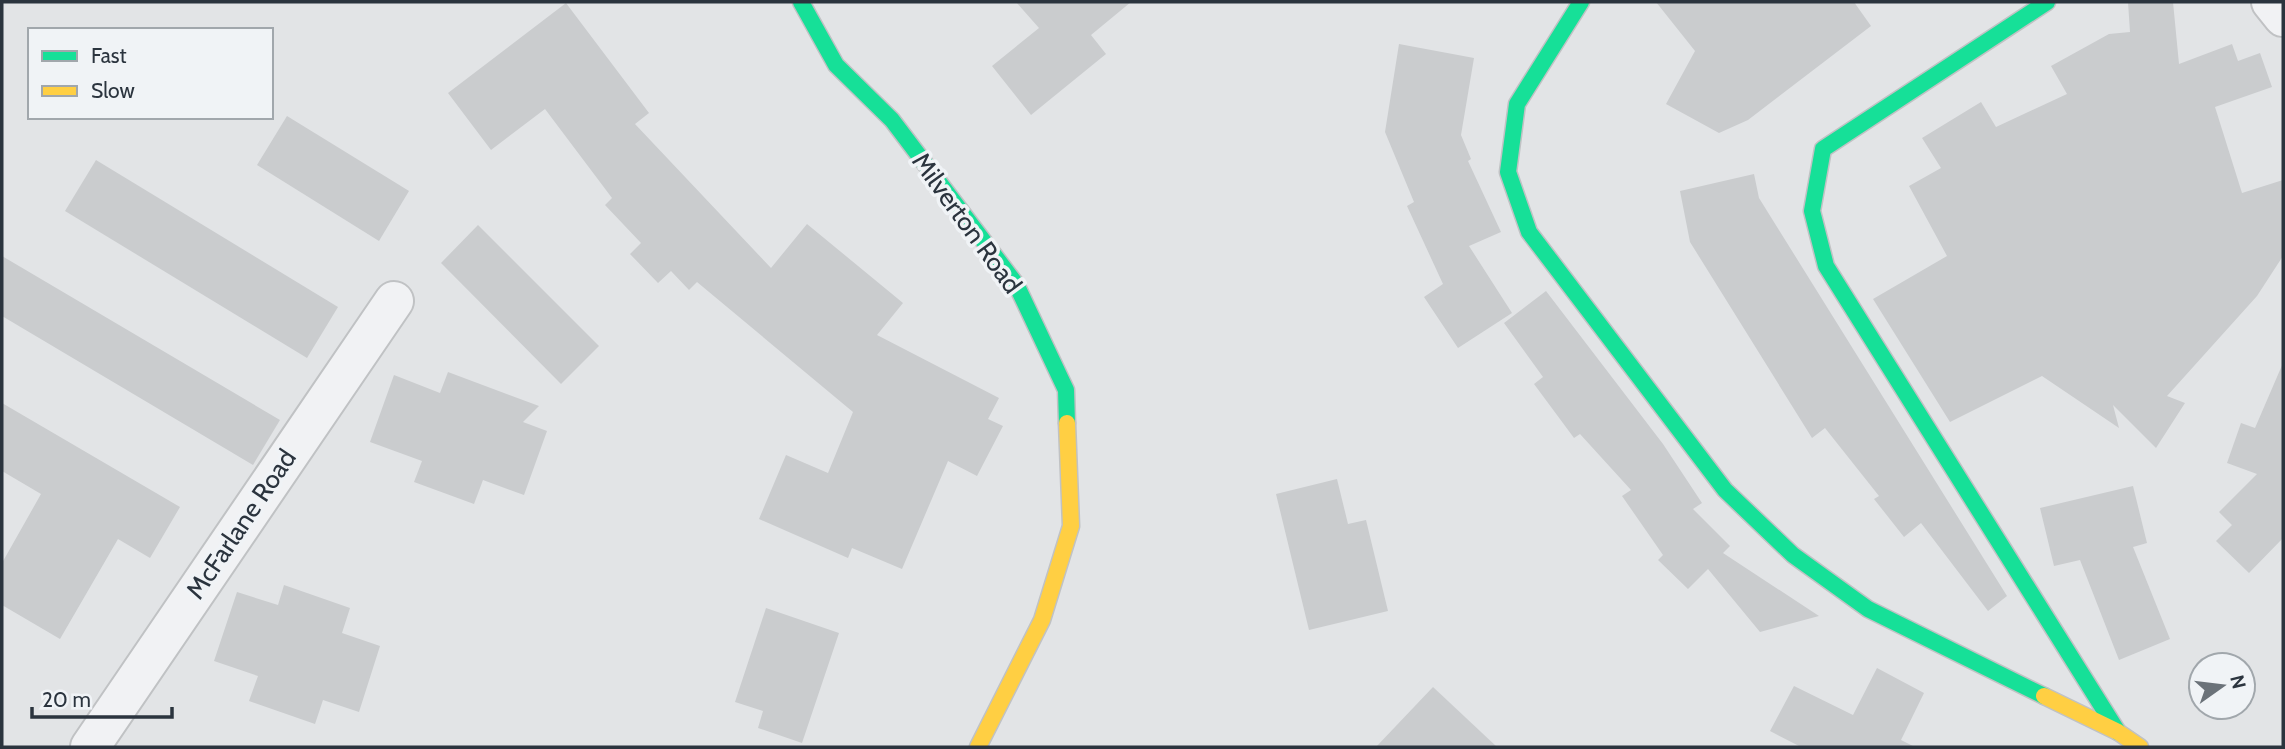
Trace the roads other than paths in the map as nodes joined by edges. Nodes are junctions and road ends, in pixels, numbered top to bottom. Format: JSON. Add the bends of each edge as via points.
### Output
{"nodes":[{"id":1,"x":801,"y":2,"type":"edge"},
{"id":2,"x":1581,"y":2,"type":"edge"},
{"id":3,"x":2048,"y":2,"type":"edge"},
{"id":4,"x":2271,"y":2,"type":"edge"},
{"id":5,"x":2283,"y":17,"type":"edge"},
{"id":6,"x":394,"y":301,"type":"dead end"},
{"id":7,"x":2118,"y":732,"type":"junction"},
{"id":8,"x":90,"y":747,"type":"edge"},
{"id":9,"x":978,"y":747,"type":"edge"},
{"id":10,"x":2140,"y":747,"type":"edge"}],
"edges":[{"from":1,"to":9,"type":"street","name":"Milverton Road","via":[[836,65],[892,120],[1016,284],[1066,390],[1071,526],[1042,620]]},
{"from":2,"to":7,"type":"street","via":[[1517,104],[1508,172],[1529,232],[1725,490],[1793,555],[1868,609]]},
{"from":3,"to":7,"type":"street","via":[[1823,149],[1812,211],[1826,266]]},
{"from":4,"to":5,"type":"street"},
{"from":6,"to":8,"type":"street","name":"McFarlane Road"},
{"from":7,"to":10,"type":"street"}]}
